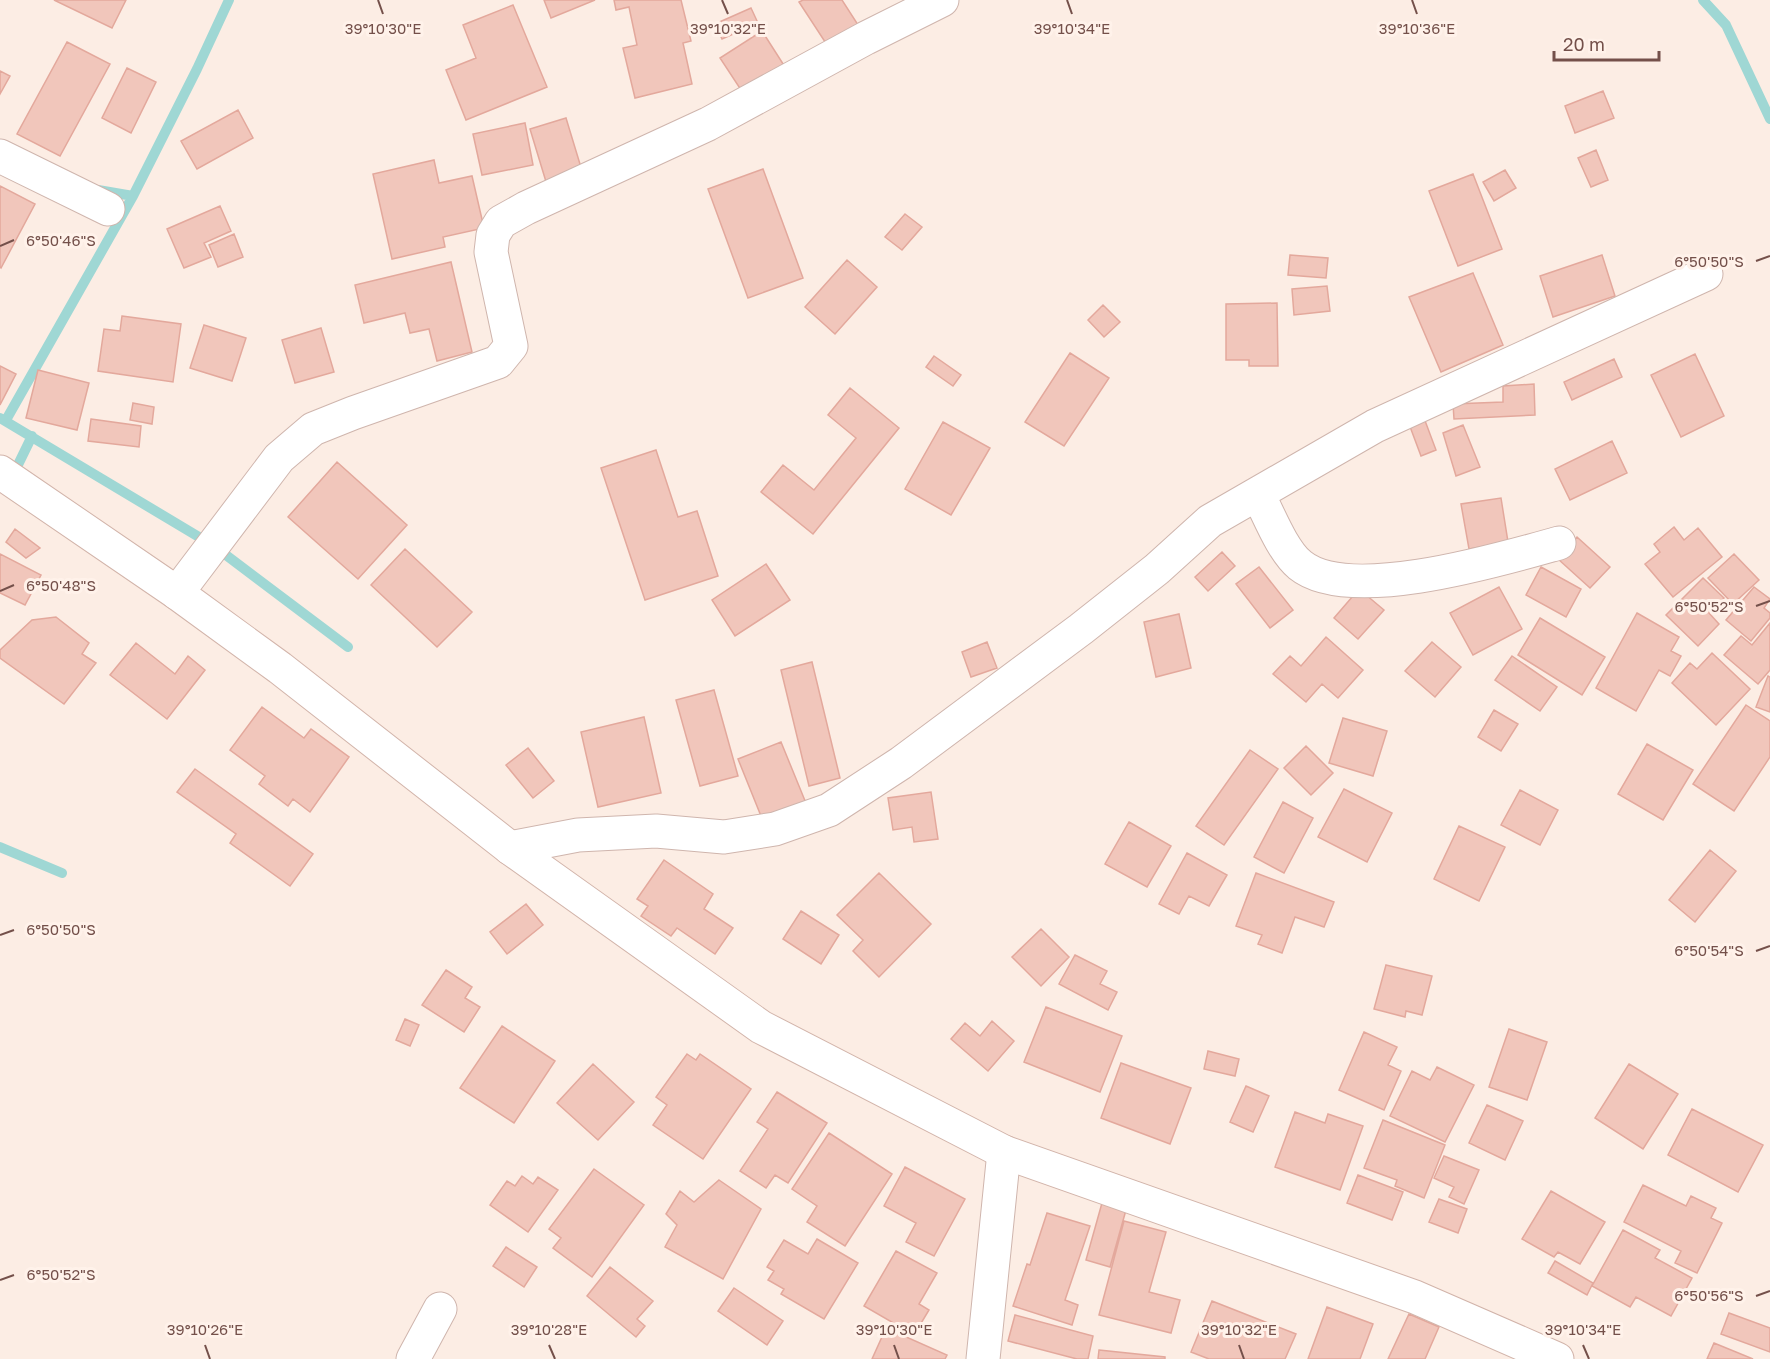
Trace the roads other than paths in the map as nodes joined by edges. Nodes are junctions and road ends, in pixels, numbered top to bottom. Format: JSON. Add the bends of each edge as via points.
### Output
{"nodes":[{"id":1,"x":942,"y":0,"type":"edge"},
{"id":2,"x":0,"y":156,"type":"edge"},
{"id":3,"x":108,"y":209,"type":"dead end"},
{"id":4,"x":1706,"y":274,"type":"dead end"},
{"id":5,"x":0,"y":472,"type":"edge"},
{"id":6,"x":1258,"y":494,"type":"junction"},
{"id":7,"x":1559,"y":543,"type":"dead end"},
{"id":8,"x":177,"y":593,"type":"junction"},
{"id":9,"x":510,"y":848,"type":"junction"},
{"id":10,"x":1004,"y":1152,"type":"junction"},
{"id":11,"x":440,"y":1309,"type":"dead end"},
{"id":12,"x":413,"y":1359,"type":"edge"},
{"id":13,"x":983,"y":1359,"type":"edge"},
{"id":14,"x":1557,"y":1359,"type":"edge"}],
"edges":[{"from":1,"to":8,"type":"street","via":[[708,124],[501,222],[493,235],[491,252],[511,346],[498,362],[314,429],[279,458]]},
{"from":2,"to":3,"type":"street"},
{"from":4,"to":6,"type":"street","via":[[1375,426]]},
{"from":5,"to":8,"type":"street"},
{"from":6,"to":7,"type":"street","via":[[1299,564],[1315,574],[1349,580],[1398,579],[1482,564]]},
{"from":6,"to":9,"type":"street","via":[[1210,521],[1081,629],[901,763],[829,810],[775,829],[724,837],[656,831],[578,835]]},
{"from":8,"to":9,"type":"street","via":[[280,668]]},
{"from":9,"to":10,"type":"street","via":[[761,1028]]},
{"from":10,"to":13,"type":"street"},
{"from":10,"to":14,"type":"street","via":[[1415,1296]]},
{"from":11,"to":12,"type":"street"}]}
